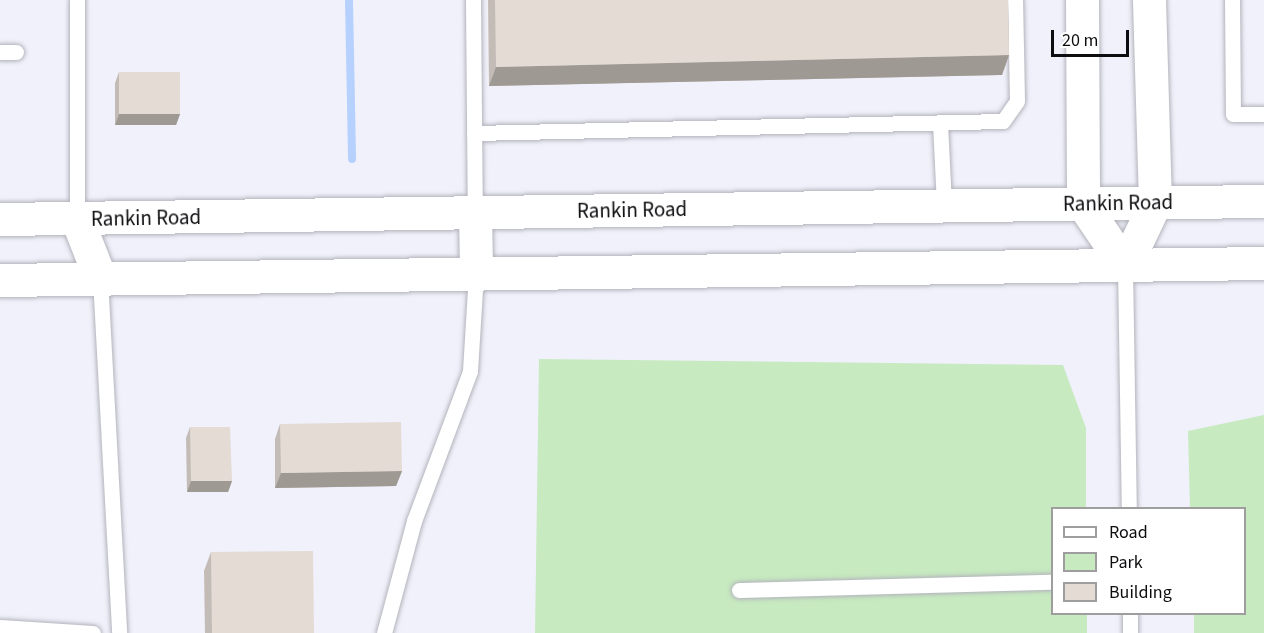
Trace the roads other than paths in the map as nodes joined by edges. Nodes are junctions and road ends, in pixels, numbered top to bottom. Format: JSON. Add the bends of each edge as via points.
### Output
{"nodes":[{"id":1,"x":77,"y":0,"type":"edge"},
{"id":2,"x":473,"y":0,"type":"edge"},
{"id":3,"x":1015,"y":0,"type":"edge"},
{"id":4,"x":1082,"y":0,"type":"edge"},
{"id":5,"x":1149,"y":0,"type":"edge"},
{"id":6,"x":1232,"y":0,"type":"edge"},
{"id":7,"x":0,"y":52,"type":"edge"},
{"id":8,"x":16,"y":52,"type":"dead end"},
{"id":9,"x":1264,"y":114,"type":"edge"},
{"id":10,"x":940,"y":123,"type":"junction"},
{"id":11,"x":474,"y":133,"type":"junction"},
{"id":12,"x":1264,"y":201,"type":"edge"},
{"id":13,"x":1155,"y":202,"type":"junction"},
{"id":14,"x":1083,"y":204,"type":"junction"},
{"id":15,"x":944,"y":206,"type":"junction"},
{"id":16,"x":476,"y":212,"type":"junction"},
{"id":17,"x":0,"y":219,"type":"edge"},
{"id":18,"x":77,"y":219,"type":"junction"},
{"id":19,"x":1264,"y":263,"type":"edge"},
{"id":20,"x":1125,"y":266,"type":"junction"},
{"id":21,"x":476,"y":273,"type":"junction"},
{"id":22,"x":100,"y":278,"type":"junction"},
{"id":23,"x":0,"y":280,"type":"edge"},
{"id":24,"x":1129,"y":507,"type":"edge"},
{"id":25,"x":1051,"y":582,"type":"edge"},
{"id":26,"x":739,"y":590,"type":"dead end"},
{"id":27,"x":1130,"y":615,"type":"edge"},
{"id":28,"x":0,"y":627,"type":"edge"},
{"id":29,"x":93,"y":633,"type":"edge"},
{"id":30,"x":120,"y":633,"type":"edge"},
{"id":31,"x":384,"y":633,"type":"edge"},
{"id":32,"x":1131,"y":633,"type":"edge"}],
"edges":[{"from":1,"to":18,"type":"lane"},
{"from":2,"to":11,"type":"lane"},
{"from":3,"to":10,"type":"lane","via":[[1017,100],[1003,121]]},
{"from":4,"to":14,"type":"main road"},
{"from":5,"to":13,"type":"main road"},
{"from":6,"to":9,"type":"lane","via":[[1233,114]]},
{"from":7,"to":8,"type":"lane"},
{"from":10,"to":11,"type":"lane"},
{"from":10,"to":15,"type":"lane"},
{"from":11,"to":16,"type":"lane"},
{"from":12,"to":13,"type":"main road","name":"Rankin Road"},
{"from":13,"to":14,"type":"main road","name":"Rankin Road"},
{"from":13,"to":20,"type":"main road"},
{"from":14,"to":15,"type":"main road","name":"Rankin Road"},
{"from":14,"to":20,"type":"main road"},
{"from":15,"to":16,"type":"main road","name":"Rankin Road"},
{"from":16,"to":18,"type":"main road","name":"Rankin Road"},
{"from":16,"to":21,"type":"main road"},
{"from":17,"to":18,"type":"main road","name":"Rankin Road"},
{"from":18,"to":22,"type":"main road"},
{"from":19,"to":20,"type":"main road"},
{"from":20,"to":21,"type":"main road"},
{"from":20,"to":24,"type":"lane"},
{"from":21,"to":22,"type":"main road"},
{"from":21,"to":31,"type":"lane","via":[[470,371],[414,520]]},
{"from":22,"to":23,"type":"main road"},
{"from":22,"to":30,"type":"lane"},
{"from":25,"to":26,"type":"lane"},
{"from":27,"to":32,"type":"lane"},
{"from":28,"to":29,"type":"lane"}]}
